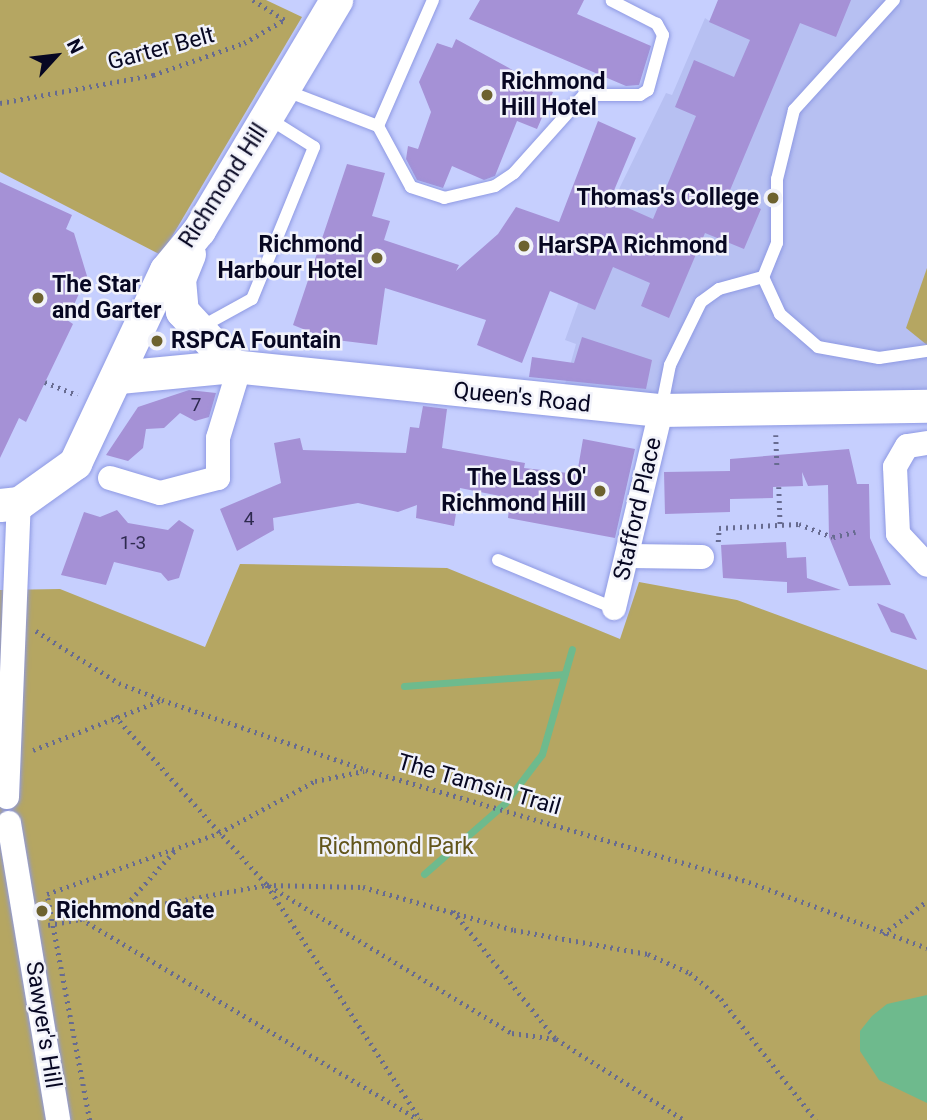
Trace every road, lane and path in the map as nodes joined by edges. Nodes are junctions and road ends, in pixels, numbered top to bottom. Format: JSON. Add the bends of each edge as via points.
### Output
{"nodes":[{"id":1,"x":253,"y":0,"type":"edge"},
{"id":2,"x":336,"y":0,"type":"edge"},
{"id":3,"x":433,"y":0,"type":"edge"},
{"id":4,"x":894,"y":0,"type":"edge"},
{"id":5,"x":612,"y":1,"type":"edge"},
{"id":6,"x":284,"y":20,"type":"junction"},
{"id":7,"x":320,"y":31,"type":"junction"},
{"id":8,"x":0,"y":103,"type":"edge"},
{"id":9,"x":276,"y":104,"type":"junction"},
{"id":10,"x":378,"y":126,"type":"junction"},
{"id":11,"x":199,"y":230,"type":"junction"},
{"id":12,"x":763,"y":277,"type":"junction"},
{"id":13,"x":195,"y":331,"type":"junction"},
{"id":14,"x":927,"y":351,"type":"edge"},
{"id":15,"x":236,"y":366,"type":"junction"},
{"id":16,"x":118,"y":377,"type":"junction"},
{"id":17,"x":45,"y":382,"type":"dead end"},
{"id":18,"x":78,"y":396,"type":"dead end"},
{"id":19,"x":927,"y":406,"type":"edge"},
{"id":20,"x":661,"y":410,"type":"junction"},
{"id":21,"x":927,"y":443,"type":"edge"},
{"id":22,"x":110,"y":478,"type":"dead end"},
{"id":23,"x":779,"y":487,"type":"dead end"},
{"id":24,"x":9,"y":504,"type":"edge"},
{"id":25,"x":780,"y":525,"type":"junction"},
{"id":26,"x":855,"y":533,"type":"dead end"},
{"id":27,"x":0,"y":537,"type":"edge"},
{"id":28,"x":630,"y":556,"type":"junction"},
{"id":29,"x":702,"y":557,"type":"joint"},
{"id":30,"x":498,"y":560,"type":"dead end"},
{"id":31,"x":927,"y":565,"type":"edge"},
{"id":32,"x":614,"y":608,"type":"joint"},
{"id":33,"x":28,"y":631,"type":"dead end"},
{"id":34,"x":162,"y":700,"type":"junction"},
{"id":35,"x":115,"y":716,"type":"junction"},
{"id":36,"x":23,"y":752,"type":"dead end"},
{"id":37,"x":366,"y":770,"type":"junction"},
{"id":38,"x":4,"y":794,"type":"edge"},
{"id":39,"x":5,"y":827,"type":"edge"},
{"id":40,"x":219,"y":833,"type":"junction"},
{"id":41,"x":177,"y":849,"type":"junction"},
{"id":42,"x":0,"y":870,"type":"edge"},
{"id":43,"x":43,"y":881,"type":"dead end"},
{"id":44,"x":267,"y":885,"type":"junction"},
{"id":45,"x":47,"y":894,"type":"junction"},
{"id":46,"x":927,"y":901,"type":"edge"},
{"id":47,"x":123,"y":908,"type":"junction"},
{"id":48,"x":452,"y":910,"type":"junction"},
{"id":49,"x":80,"y":918,"type":"junction"},
{"id":50,"x":56,"y":922,"type":"junction"},
{"id":51,"x":28,"y":930,"type":"junction"},
{"id":52,"x":883,"y":934,"type":"junction"},
{"id":53,"x":927,"y":948,"type":"edge"},
{"id":54,"x":556,"y":1039,"type":"junction"},
{"id":55,"x":58,"y":1120,"type":"edge"},
{"id":56,"x":90,"y":1120,"type":"edge"},
{"id":57,"x":420,"y":1120,"type":"edge"},
{"id":58,"x":684,"y":1120,"type":"edge"},
{"id":59,"x":816,"y":1120,"type":"edge"}],
"edges":[{"from":1,"to":6,"type":"path"},
{"from":2,"to":7,"type":"main road","name":"Richmond Hill"},
{"from":3,"to":10,"type":"lane"},
{"from":4,"to":12,"type":"lane","via":[[794,110],[777,179],[777,243]]},
{"from":5,"to":10,"type":"lane","via":[[657,24],[663,35],[648,90],[577,99],[534,155],[495,186],[460,196],[427,196],[401,176]]},
{"from":6,"to":7,"type":"path"},
{"from":6,"to":8,"type":"path","name":"Garter Belt","via":[[244,43],[153,75]]},
{"from":7,"to":9,"type":"main road","name":"Richmond Hill"},
{"from":9,"to":10,"type":"lane"},
{"from":9,"to":11,"type":"main road","name":"Richmond Hill"},
{"from":9,"to":13,"type":"lane","via":[[314,147],[252,299]]},
{"from":11,"to":13,"type":"main road","via":[[179,279],[182,312]]},
{"from":11,"to":16,"type":"main road","name":"Richmond Hill","via":[[166,271]]},
{"from":12,"to":14,"type":"lane","via":[[780,314],[818,347],[879,358]]},
{"from":12,"to":20,"type":"lane","via":[[719,289],[694,310],[670,365]]},
{"from":13,"to":15,"type":"main road"},
{"from":15,"to":16,"type":"main road","name":"Queen's Road"},
{"from":15,"to":20,"type":"main road","name":"Queen's Road"},
{"from":15,"to":22,"type":"street","via":[[218,438],[218,478],[160,494]]},
{"from":16,"to":24,"type":"main road","name":"Richmond Hill","via":[[75,463]]},
{"from":17,"to":18,"type":"path"},
{"from":19,"to":20,"type":"main road","name":"Queen's Road"},
{"from":20,"to":28,"type":"street","name":"Stafford Place"},
{"from":21,"to":31,"type":"street","via":[[906,446],[895,467],[898,534]]},
{"from":23,"to":25,"type":"path"},
{"from":24,"to":27,"type":"street"},
{"from":24,"to":38,"type":"street"},
{"from":25,"to":26,"type":"path","via":[[799,524],[833,537]]},
{"from":25,"to":29,"type":"path","via":[[719,528],[716,553]]},
{"from":28,"to":29,"type":"street"},
{"from":28,"to":32,"type":"street","name":"Stafford Place"},
{"from":30,"to":32,"type":"lane"},
{"from":33,"to":34,"type":"path","name":"The Tamsin Trail"},
{"from":34,"to":35,"type":"path"},
{"from":34,"to":37,"type":"path","name":"The Tamsin Trail"},
{"from":35,"to":36,"type":"path"},
{"from":35,"to":40,"type":"path"},
{"from":37,"to":40,"type":"path","via":[[314,780]]},
{"from":37,"to":52,"type":"path","name":"The Tamsin Trail","via":[[749,882]]},
{"from":38,"to":39,"type":"street","name":"Sawyer's Hill"},
{"from":39,"to":51,"type":"street","name":"Sawyer's Hill"},
{"from":40,"to":41,"type":"path"},
{"from":40,"to":44,"type":"path"},
{"from":41,"to":45,"type":"path"},
{"from":41,"to":47,"type":"path"},
{"from":42,"to":51,"type":"street","name":"Sawyer's Hill"},
{"from":43,"to":45,"type":"path"},
{"from":44,"to":47,"type":"path"},
{"from":44,"to":48,"type":"path","via":[[363,887]]},
{"from":44,"to":54,"type":"path","via":[[512,1033]]},
{"from":44,"to":57,"type":"path"},
{"from":45,"to":50,"type":"path"},
{"from":46,"to":52,"type":"path"},
{"from":47,"to":49,"type":"path"},
{"from":48,"to":54,"type":"path"},
{"from":48,"to":59,"type":"path","via":[[514,930],[648,954],[690,973],[721,999]]},
{"from":49,"to":50,"type":"path"},
{"from":49,"to":57,"type":"path"},
{"from":50,"to":51,"type":"path"},
{"from":50,"to":56,"type":"path"},
{"from":51,"to":55,"type":"street","name":"Sawyer's Hill"},
{"from":52,"to":53,"type":"path","name":"The Tamsin Trail"},
{"from":54,"to":58,"type":"path"}]}
